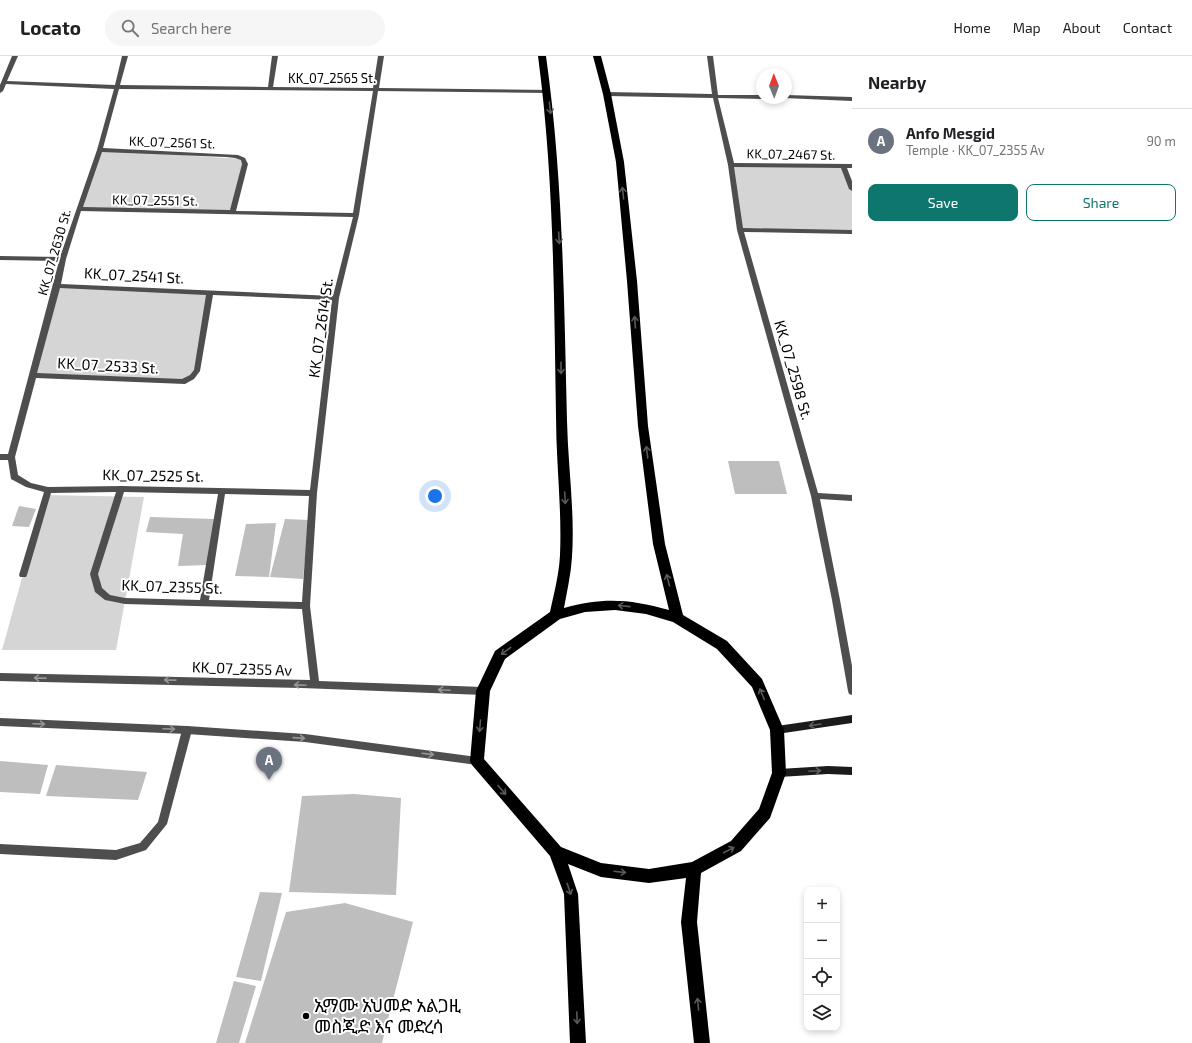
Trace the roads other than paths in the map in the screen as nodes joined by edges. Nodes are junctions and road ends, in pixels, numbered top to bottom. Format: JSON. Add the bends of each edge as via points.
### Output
{"nodes":[{"id":1,"x":15,"y":56,"type":"edge"},
{"id":2,"x":125,"y":56,"type":"edge"},
{"id":3,"x":275,"y":56,"type":"edge"},
{"id":4,"x":381,"y":56,"type":"edge"},
{"id":5,"x":542,"y":56,"type":"edge"},
{"id":6,"x":598,"y":56,"type":"edge"},
{"id":7,"x":710,"y":56,"type":"edge"},
{"id":8,"x":4,"y":82,"type":"junction"},
{"id":9,"x":116,"y":87,"type":"junction"},
{"id":10,"x":270,"y":89,"type":"junction"},
{"id":11,"x":377,"y":89,"type":"junction"},
{"id":12,"x":0,"y":91,"type":"edge"},
{"id":13,"x":548,"y":91,"type":"junction"},
{"id":14,"x":607,"y":94,"type":"junction"},
{"id":15,"x":715,"y":95,"type":"junction"},
{"id":16,"x":756,"y":97,"type":"edge"},
{"id":17,"x":792,"y":97,"type":"edge"},
{"id":18,"x":852,"y":99,"type":"edge"},
{"id":19,"x":100,"y":150,"type":"junction"},
{"id":20,"x":731,"y":165,"type":"junction"},
{"id":21,"x":843,"y":166,"type":"junction"},
{"id":22,"x":852,"y":166,"type":"edge"},
{"id":23,"x":852,"y":189,"type":"edge"},
{"id":24,"x":79,"y":209,"type":"junction"},
{"id":25,"x":232,"y":213,"type":"junction"},
{"id":26,"x":356,"y":215,"type":"junction"},
{"id":27,"x":740,"y":230,"type":"junction"},
{"id":28,"x":852,"y":232,"type":"edge"},
{"id":29,"x":0,"y":258,"type":"edge"},
{"id":30,"x":63,"y":259,"type":"junction"},
{"id":31,"x":57,"y":286,"type":"junction"},
{"id":32,"x":210,"y":293,"type":"junction"},
{"id":33,"x":336,"y":298,"type":"junction"},
{"id":34,"x":33,"y":375,"type":"junction"},
{"id":35,"x":0,"y":457,"type":"edge"},
{"id":36,"x":12,"y":457,"type":"junction"},
{"id":37,"x":120,"y":489,"type":"junction"},
{"id":38,"x":48,"y":490,"type":"junction"},
{"id":39,"x":222,"y":492,"type":"junction"},
{"id":40,"x":314,"y":493,"type":"junction"},
{"id":41,"x":815,"y":496,"type":"junction"},
{"id":42,"x":852,"y":498,"type":"edge"},
{"id":43,"x":23,"y":575,"type":"dead end"},
{"id":44,"x":204,"y":603,"type":"junction"},
{"id":45,"x":306,"y":606,"type":"junction"},
{"id":46,"x":556,"y":615,"type":"junction"},
{"id":47,"x":677,"y":618,"type":"junction"},
{"id":48,"x":0,"y":677,"type":"edge"},
{"id":49,"x":315,"y":685,"type":"junction"},
{"id":50,"x":852,"y":691,"type":"edge"},
{"id":51,"x":483,"y":692,"type":"junction"},
{"id":52,"x":852,"y":719,"type":"edge"},
{"id":53,"x":0,"y":722,"type":"edge"},
{"id":54,"x":187,"y":730,"type":"junction"},
{"id":55,"x":777,"y":730,"type":"junction"},
{"id":56,"x":477,"y":761,"type":"junction"},
{"id":57,"x":852,"y":771,"type":"edge"},
{"id":58,"x":779,"y":773,"type":"junction"},
{"id":59,"x":0,"y":849,"type":"edge"},
{"id":60,"x":556,"y":852,"type":"junction"},
{"id":61,"x":694,"y":869,"type":"junction"},
{"id":62,"x":578,"y":1043,"type":"edge"},
{"id":63,"x":702,"y":1043,"type":"edge"}],
"edges":[{"from":1,"to":8,"type":"street"},
{"from":2,"to":9,"type":"street","name":"KK_07_2630 St."},
{"from":3,"to":10,"type":"street"},
{"from":4,"to":11,"type":"street","name":"KK_07_2614 St."},
{"from":5,"to":13,"type":"highway"},
{"from":6,"to":14,"type":"highway"},
{"from":7,"to":15,"type":"street","name":"KK_07_2598 St."},
{"from":8,"to":9,"type":"street","name":"KK_07_2565 St."},
{"from":8,"to":12,"type":"street"},
{"from":9,"to":10,"type":"street","name":"KK_07_2565 St."},
{"from":9,"to":19,"type":"street","name":"KK_07_2630 St."},
{"from":10,"to":11,"type":"street","name":"KK_07_2565 St."},
{"from":11,"to":13,"type":"street","name":"KK_07_2565 St."},
{"from":11,"to":26,"type":"street","name":"KK_07_2614 St."},
{"from":13,"to":46,"type":"highway","one_way":true,"via":[[555,160],[560,266],[561,408],[566,549]]},
{"from":14,"to":15,"type":"street"},
{"from":47,"to":14,"type":"highway","one_way":true,"via":[[658,536],[643,426],[620,162]]},
{"from":15,"to":16,"type":"street"},
{"from":15,"to":20,"type":"street","name":"KK_07_2598 St."},
{"from":17,"to":18,"type":"street"},
{"from":19,"to":24,"type":"street","name":"KK_07_2630 St."},
{"from":19,"to":25,"type":"street","name":"KK_07_2561 St.","via":[[226,155],[243,159],[245,164]]},
{"from":20,"to":21,"type":"street","name":"KK_07_2467 St."},
{"from":20,"to":27,"type":"street","name":"KK_07_2598 St."},
{"from":21,"to":22,"type":"street","name":"KK_07_2467 St."},
{"from":21,"to":23,"type":"street"},
{"from":24,"to":25,"type":"street","name":"KK_07_2551 St."},
{"from":24,"to":30,"type":"street","name":"KK_07_2630 St."},
{"from":25,"to":26,"type":"street","name":"KK_07_2551 St."},
{"from":26,"to":33,"type":"street","name":"KK_07_2614 St."},
{"from":27,"to":28,"type":"street"},
{"from":27,"to":41,"type":"street","name":"KK_07_2598 St."},
{"from":29,"to":30,"type":"street"},
{"from":30,"to":31,"type":"street","name":"KK_07_2630 St."},
{"from":31,"to":32,"type":"street","name":"KK_07_2541 St."},
{"from":31,"to":34,"type":"street","name":"KK_07_2630 St."},
{"from":32,"to":33,"type":"street","name":"KK_07_2541 St."},
{"from":32,"to":34,"type":"street","name":"KK_07_2533 St.","via":[[197,371],[183,382]]},
{"from":33,"to":40,"type":"street","name":"KK_07_2614 St."},
{"from":34,"to":36,"type":"street","name":"KK_07_2630 St."},
{"from":35,"to":36,"type":"street"},
{"from":36,"to":38,"type":"street","name":"KK_07_2525 St.","via":[[14,477],[29,486]]},
{"from":37,"to":38,"type":"street","name":"KK_07_2525 St."},
{"from":37,"to":39,"type":"street","name":"KK_07_2525 St."},
{"from":37,"to":44,"type":"street","name":"KK_07_2355 St.","via":[[94,574],[98,590],[108,598],[125,601]]},
{"from":38,"to":43,"type":"street"},
{"from":39,"to":40,"type":"street","name":"KK_07_2525 St."},
{"from":39,"to":44,"type":"street"},
{"from":40,"to":45,"type":"street","name":"KK_07_2614 St."},
{"from":41,"to":42,"type":"street"},
{"from":41,"to":50,"type":"street","name":"KK_07_2598 St."},
{"from":44,"to":45,"type":"street","name":"KK_07_2355 St."},
{"from":45,"to":49,"type":"street","name":"KK_07_2614 St."},
{"from":47,"to":46,"type":"highway","one_way":true,"via":[[646,609],[615,605],[585,607]]},
{"from":46,"to":51,"type":"highway","one_way":true,"via":[[500,655]]},
{"from":55,"to":47,"type":"highway","one_way":true,"via":[[757,683],[722,645]]},
{"from":49,"to":48,"type":"street","name":"KK_07_2355 Av","one_way":true},
{"from":51,"to":49,"type":"street","name":"KK_07_2355 Av","one_way":true},
{"from":51,"to":56,"type":"highway","one_way":true},
{"from":52,"to":55,"type":"street","one_way":true},
{"from":53,"to":54,"type":"street","one_way":true},
{"from":54,"to":56,"type":"street","one_way":true,"via":[[305,738]]},
{"from":54,"to":59,"type":"street","via":[[162,824],[144,847],[116,855]]},
{"from":55,"to":58,"type":"highway"},
{"from":56,"to":60,"type":"highway","one_way":true},
{"from":58,"to":57,"type":"street","one_way":true},
{"from":61,"to":58,"type":"highway","one_way":true,"via":[[736,846],[765,813]]},
{"from":60,"to":61,"type":"highway","one_way":true,"via":[[601,870],[621,873],[649,876]]},
{"from":60,"to":62,"type":"highway","one_way":true,"via":[[571,894]]},
{"from":63,"to":61,"type":"highway","one_way":true,"via":[[689,922]]}]}
